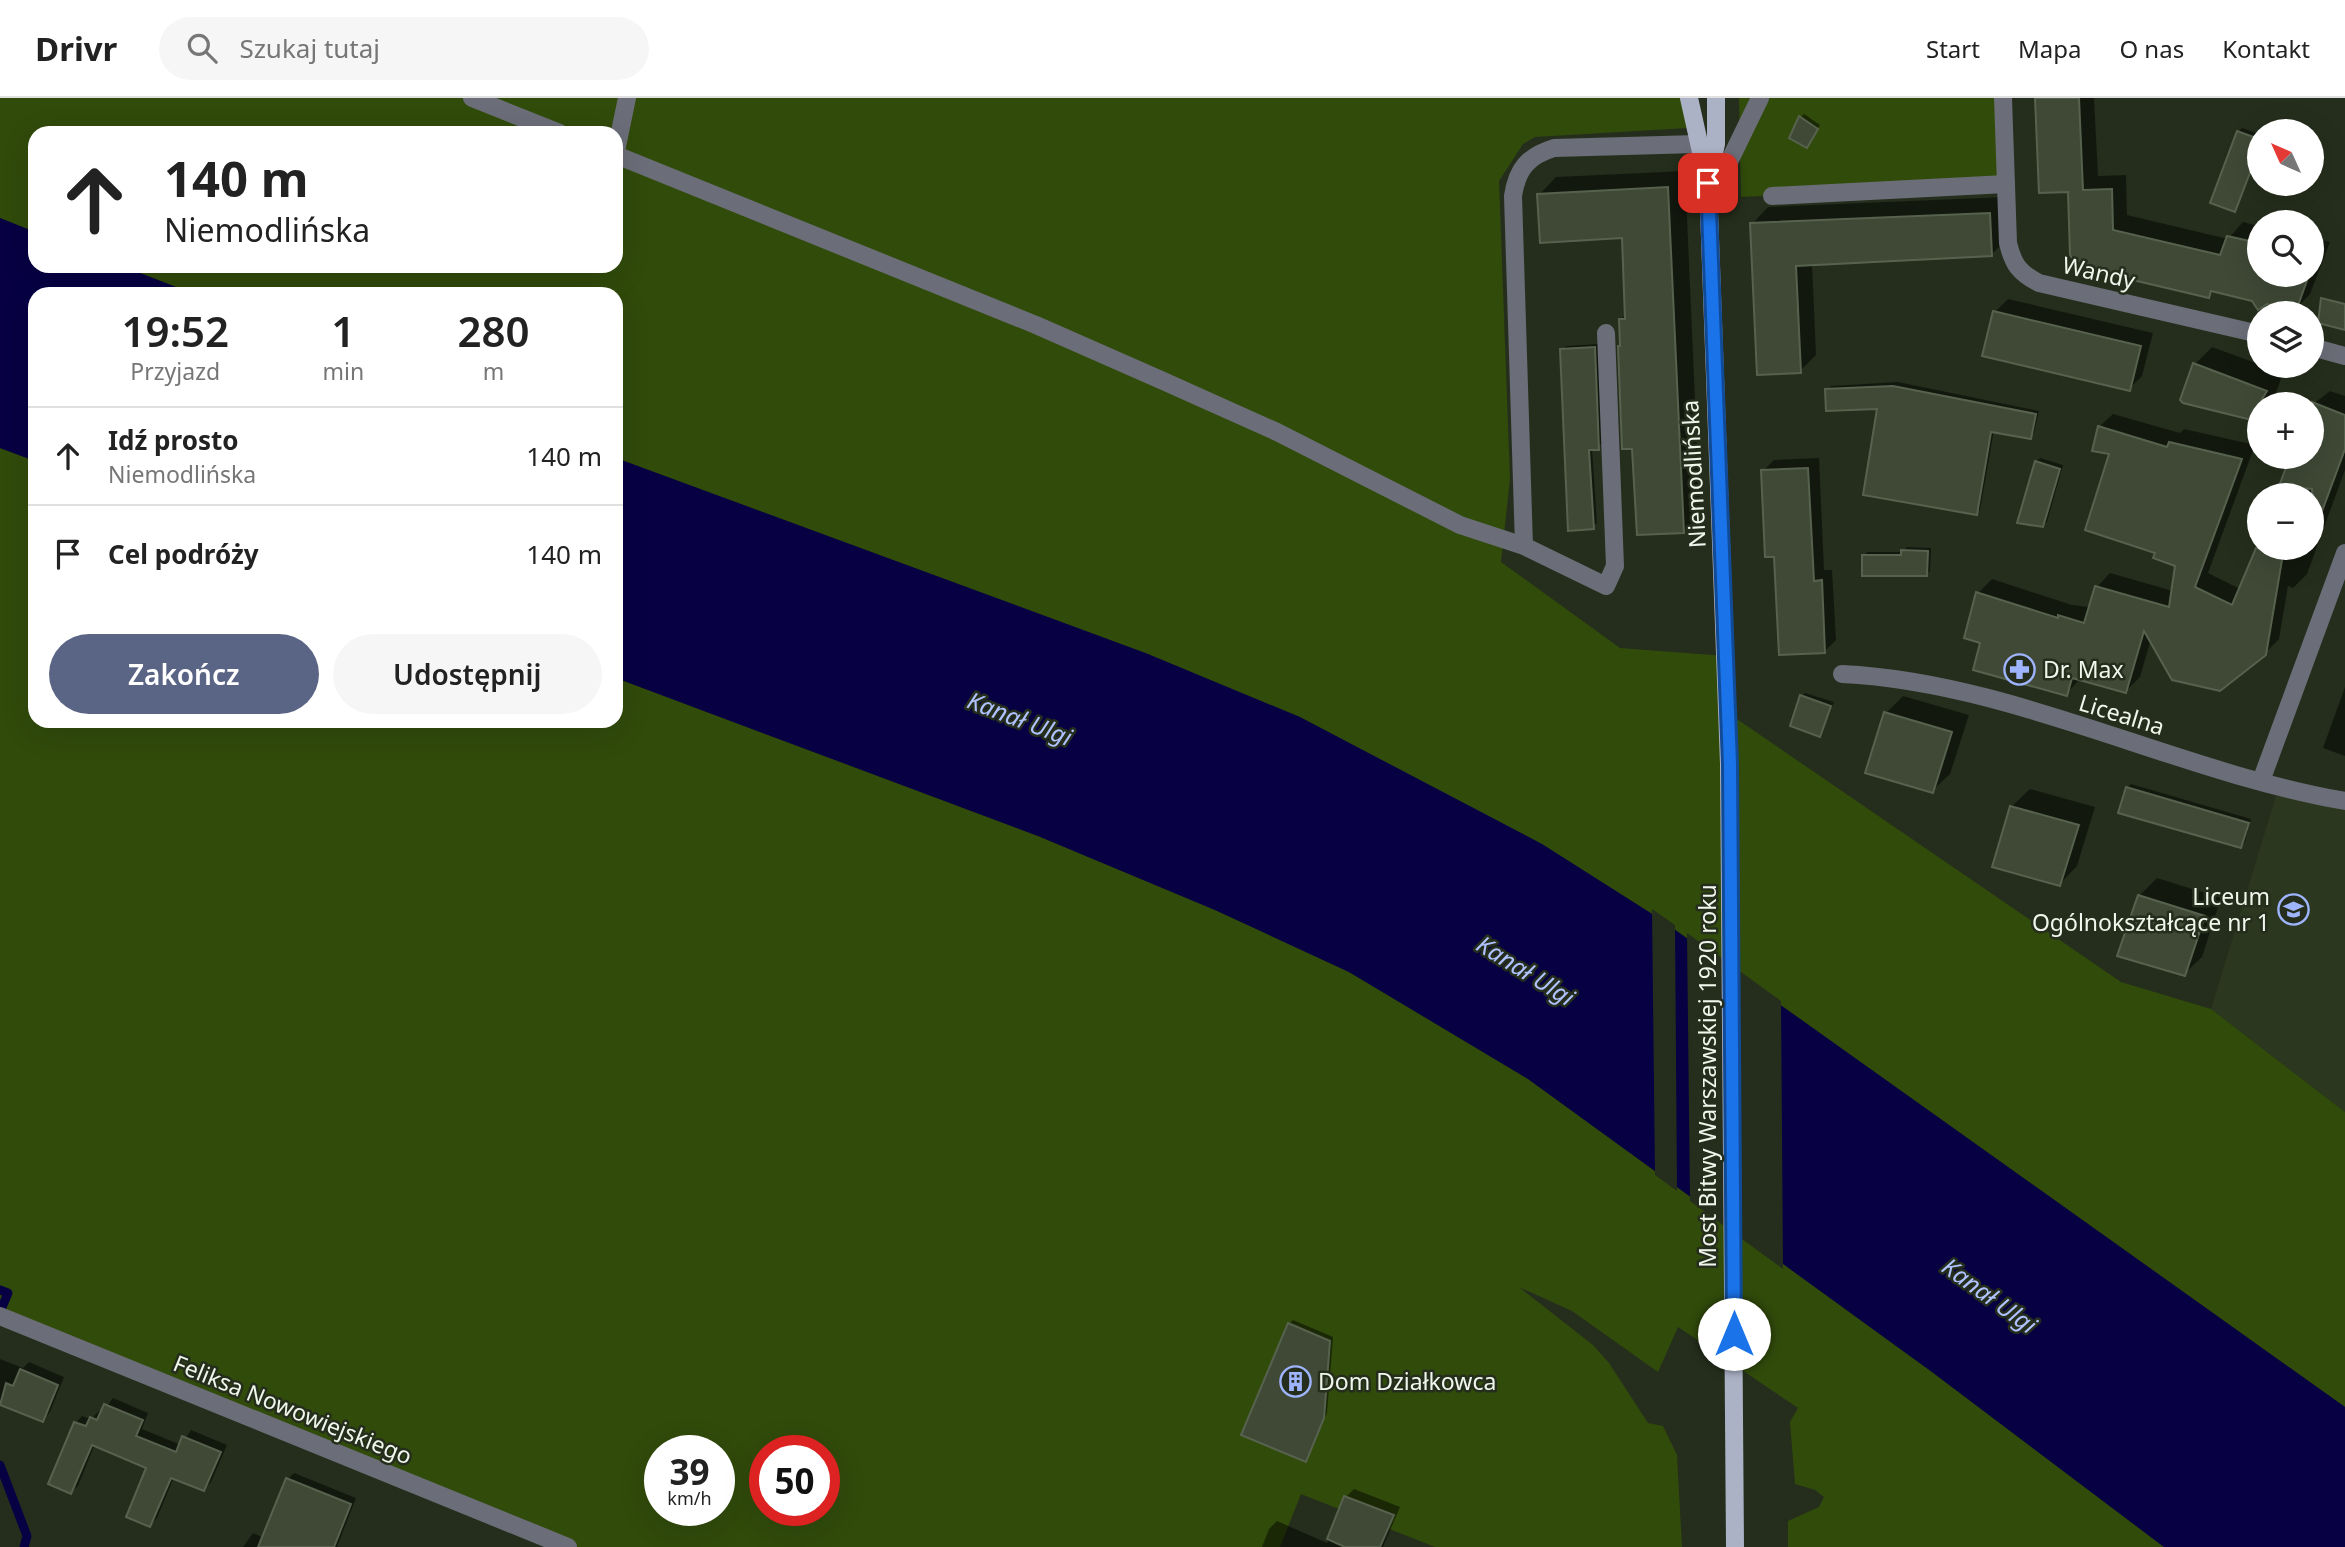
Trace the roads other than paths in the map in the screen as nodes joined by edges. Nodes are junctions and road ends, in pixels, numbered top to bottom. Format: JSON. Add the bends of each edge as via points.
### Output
{"nodes":[{"id":1,"x":472,"y":98,"type":"edge"},
{"id":2,"x":627,"y":98,"type":"edge"},
{"id":3,"x":1689,"y":98,"type":"edge"},
{"id":4,"x":1716,"y":98,"type":"edge"},
{"id":5,"x":1760,"y":98,"type":"edge"},
{"id":6,"x":2003,"y":98,"type":"edge"},
{"id":7,"x":542,"y":126,"type":"edge"},
{"id":8,"x":621,"y":126,"type":"edge"},
{"id":9,"x":1697,"y":144,"type":"junction"},
{"id":10,"x":623,"y":156,"type":"edge"},
{"id":11,"x":1708,"y":183,"type":"junction"},
{"id":12,"x":2006,"y":184,"type":"junction"},
{"id":13,"x":1772,"y":196,"type":"dead end"},
{"id":14,"x":1709,"y":203,"type":"junction"},
{"id":15,"x":2247,"y":331,"type":"edge"},
{"id":16,"x":1606,"y":333,"type":"dead end"},
{"id":17,"x":2324,"y":350,"type":"edge"},
{"id":18,"x":2345,"y":356,"type":"edge"},
{"id":19,"x":1524,"y":546,"type":"junction"},
{"id":20,"x":2345,"y":553,"type":"edge"},
{"id":21,"x":1842,"y":674,"type":"dead end"},
{"id":22,"x":1730,"y":764,"type":"joint"},
{"id":23,"x":2261,"y":781,"type":"junction"},
{"id":24,"x":2345,"y":801,"type":"edge"},
{"id":25,"x":6,"y":1318,"type":"edge"},
{"id":26,"x":568,"y":1547,"type":"edge"},
{"id":27,"x":1735,"y":1547,"type":"edge"}],
"edges":[{"from":1,"to":7,"type":"street"},
{"from":2,"to":8,"type":"street"},
{"from":3,"to":9,"type":"main road","name":"Niemodlińska"},
{"from":4,"to":11,"type":"main road","name":"Niemodlińska","via":[[1716,144]]},
{"from":5,"to":14,"type":"street"},
{"from":6,"to":12,"type":"street"},
{"from":9,"to":11,"type":"main road","name":"Niemodlińska"},
{"from":9,"to":19,"type":"street","via":[[1554,148],[1521,167],[1513,196]]},
{"from":10,"to":19,"type":"street","via":[[1036,326],[1277,432],[1460,525]]},
{"from":11,"to":14,"type":"main road","name":"Niemodlińska"},
{"from":12,"to":13,"type":"street"},
{"from":12,"to":15,"type":"street","name":"Wandy","via":[[2008,243],[2022,275],[2039,283]]},
{"from":14,"to":22,"type":"main road","name":"Niemodlińska"},
{"from":16,"to":19,"type":"street","via":[[1615,566],[1606,586]]},
{"from":17,"to":18,"type":"street"},
{"from":20,"to":23,"type":"street"},
{"from":21,"to":23,"type":"street","name":"Licealna","via":[[1905,679],[1967,693]]},
{"from":22,"to":27,"type":"main road","name":"Most Bitwy Warszawskiej 1920 roku"},
{"from":23,"to":24,"type":"street","name":"Licealna"},
{"from":25,"to":26,"type":"street","name":"Feliksa Nowowiejskiego"}]}
